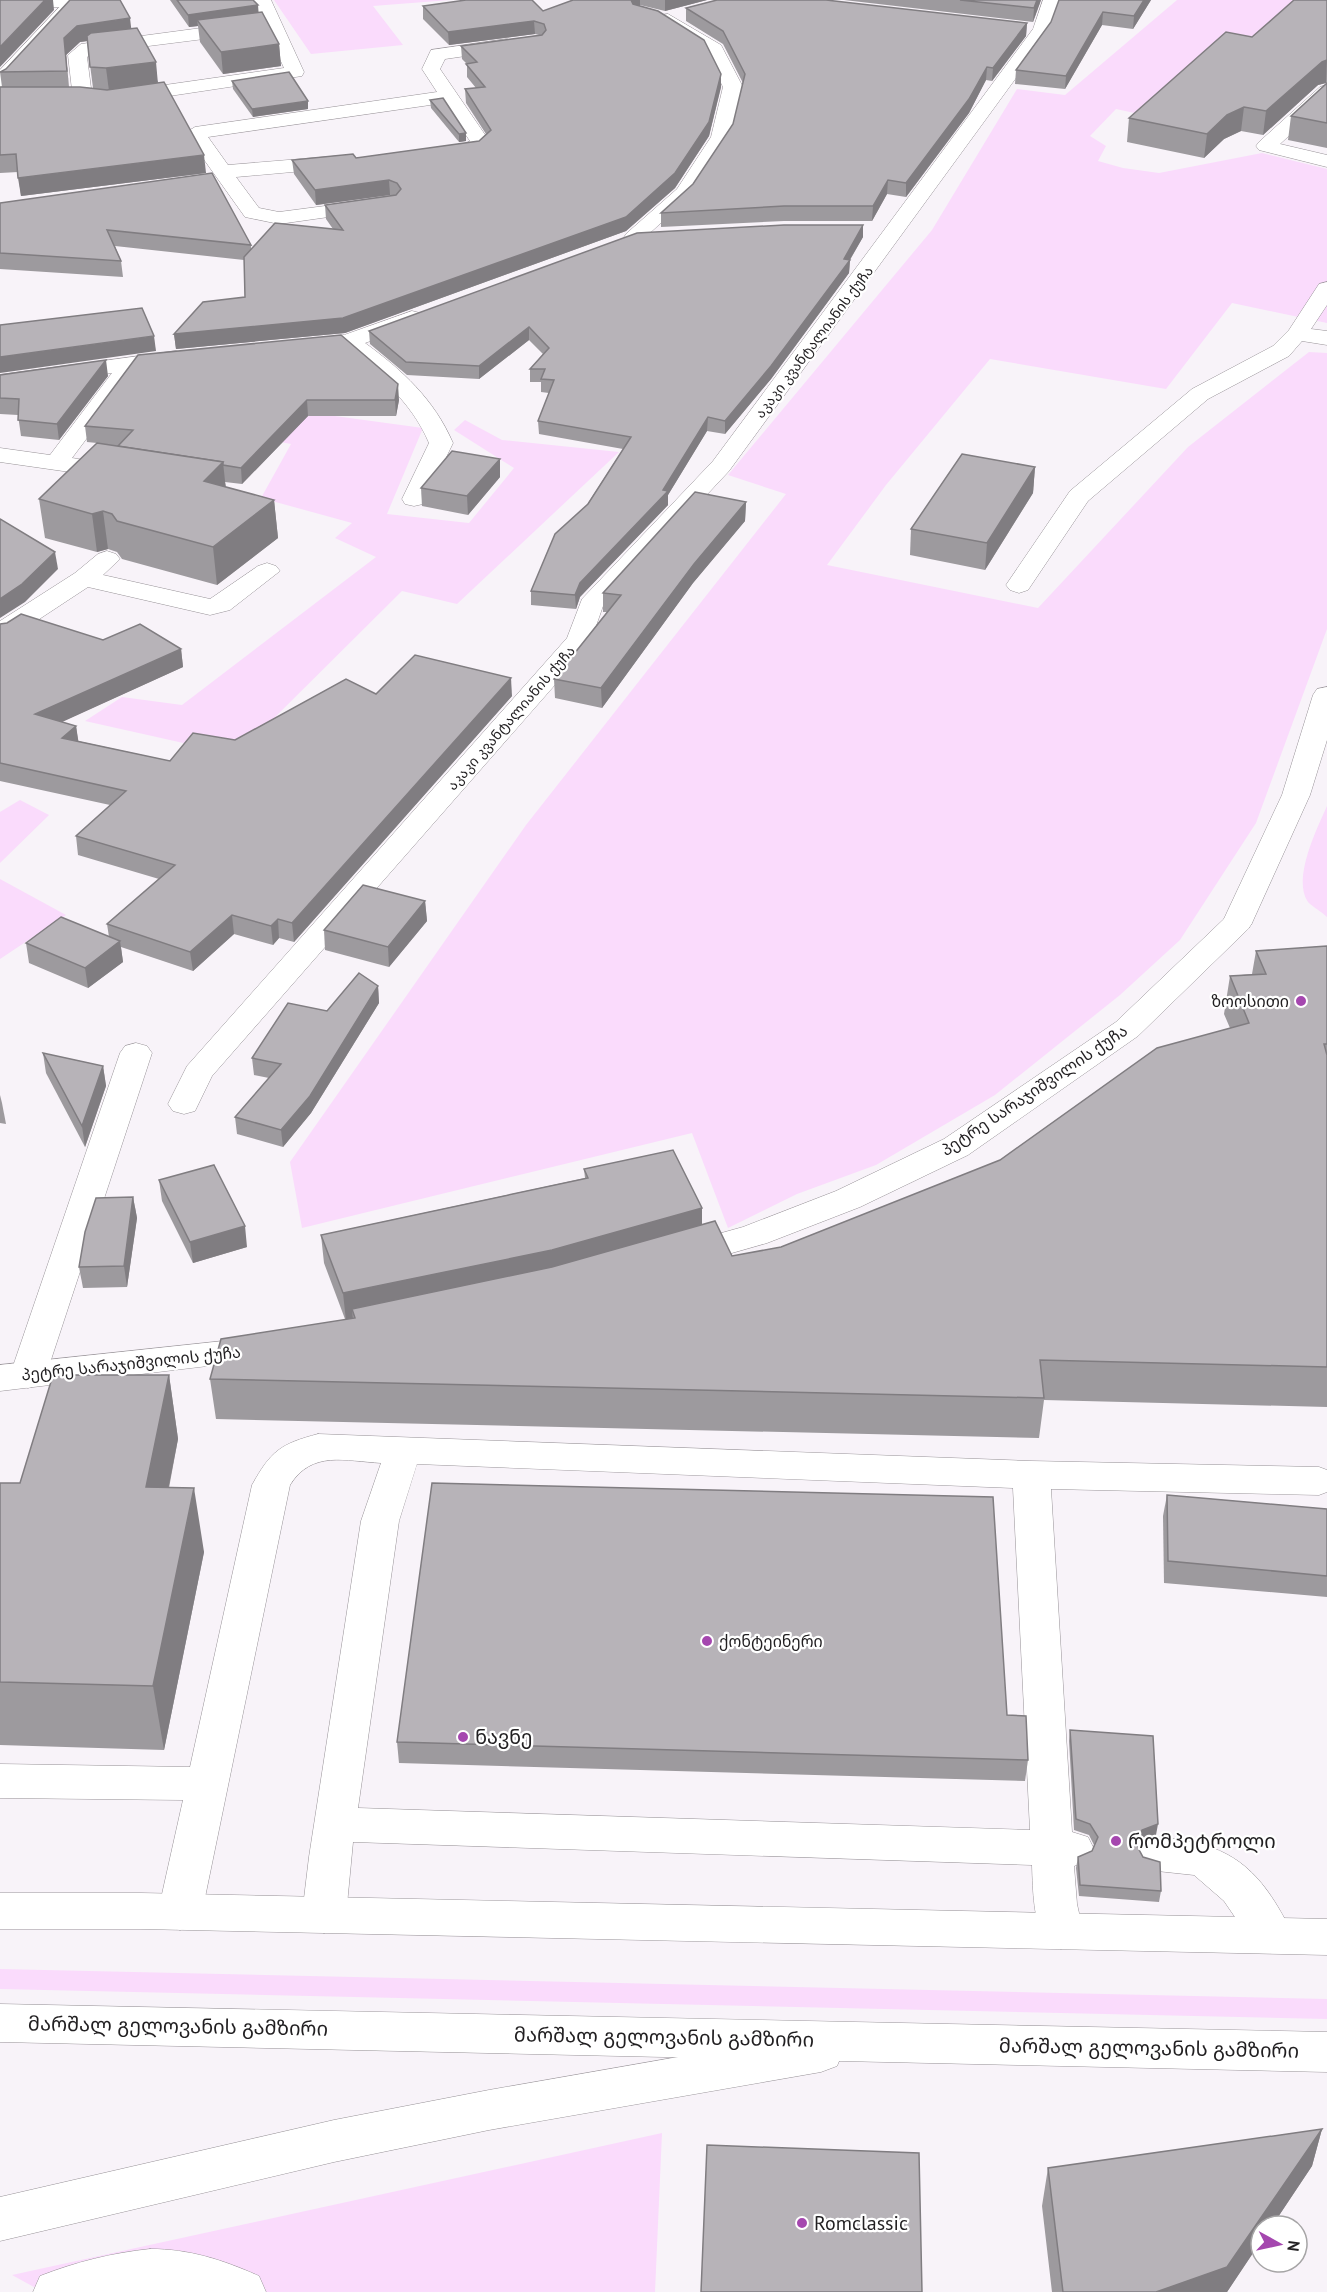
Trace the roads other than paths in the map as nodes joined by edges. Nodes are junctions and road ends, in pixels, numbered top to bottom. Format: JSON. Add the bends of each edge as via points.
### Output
{"nodes":[{"id":1,"x":262,"y":0,"type":"edge"},
{"id":2,"x":1052,"y":0,"type":"edge"},
{"id":3,"x":75,"y":1,"type":"edge"},
{"id":4,"x":0,"y":3,"type":"edge"},
{"id":5,"x":686,"y":13,"type":"dead end"},
{"id":6,"x":274,"y":24,"type":"junction"},
{"id":7,"x":1018,"y":28,"type":"edge"},
{"id":8,"x":1042,"y":30,"type":"junction"},
{"id":9,"x":524,"y":43,"type":"edge"},
{"id":10,"x":1,"y":84,"type":"edge"},
{"id":11,"x":1327,"y":91,"type":"edge"},
{"id":12,"x":450,"y":96,"type":"junction"},
{"id":13,"x":97,"y":98,"type":"junction"},
{"id":14,"x":418,"y":155,"type":"edge"},
{"id":15,"x":361,"y":160,"type":"edge"},
{"id":16,"x":1327,"y":161,"type":"edge"},
{"id":17,"x":226,"y":175,"type":"junction"},
{"id":18,"x":205,"y":181,"type":"edge"},
{"id":19,"x":390,"y":203,"type":"edge"},
{"id":20,"x":864,"y":229,"type":"edge"},
{"id":21,"x":898,"y":229,"type":"junction"},
{"id":22,"x":668,"y":235,"type":"edge"},
{"id":23,"x":633,"y":237,"type":"junction"},
{"id":24,"x":612,"y":245,"type":"edge"},
{"id":25,"x":1327,"y":289,"type":"edge"},
{"id":26,"x":436,"y":309,"type":"edge"},
{"id":27,"x":1297,"y":334,"type":"junction"},
{"id":28,"x":1327,"y":338,"type":"edge"},
{"id":29,"x":348,"y":341,"type":"junction"},
{"id":30,"x":280,"y":348,"type":"edge"},
{"id":31,"x":200,"y":356,"type":"edge"},
{"id":32,"x":132,"y":363,"type":"junction"},
{"id":33,"x":0,"y":382,"type":"edge"},
{"id":34,"x":0,"y":455,"type":"edge"},
{"id":35,"x":57,"y":462,"type":"junction"},
{"id":36,"x":147,"y":477,"type":"edge"},
{"id":37,"x":414,"y":499,"type":"dead end"},
{"id":38,"x":107,"y":559,"type":"edge"},
{"id":39,"x":267,"y":571,"type":"dead end"},
{"id":40,"x":84,"y":578,"type":"junction"},
{"id":41,"x":1018,"y":585,"type":"dead end"},
{"id":42,"x":0,"y":633,"type":"edge"},
{"id":43,"x":1327,"y":695,"type":"edge"},
{"id":44,"x":1327,"y":764,"type":"edge"},
{"id":45,"x":1296,"y":795,"type":"junction"},
{"id":46,"x":136,"y":1053,"type":"dead end"},
{"id":47,"x":184,"y":1104,"type":"dead end"},
{"id":48,"x":654,"y":1263,"type":"edge"},
{"id":49,"x":294,"y":1345,"type":"edge"},
{"id":50,"x":14,"y":1377,"type":"edge"},
{"id":51,"x":403,"y":1451,"type":"junction"},
{"id":52,"x":1030,"y":1476,"type":"junction"},
{"id":53,"x":1319,"y":1482,"type":"dead end"},
{"id":54,"x":0,"y":1781,"type":"edge"},
{"id":55,"x":207,"y":1784,"type":"junction"},
{"id":56,"x":337,"y":1824,"type":"junction"},
{"id":57,"x":1064,"y":1849,"type":"junction"},
{"id":58,"x":1157,"y":1854,"type":"dead end"},
{"id":59,"x":0,"y":1911,"type":"edge"},
{"id":60,"x":180,"y":1912,"type":"junction"},
{"id":61,"x":324,"y":1915,"type":"junction"},
{"id":62,"x":1061,"y":1931,"type":"junction"},
{"id":63,"x":1271,"y":1935,"type":"junction"},
{"id":64,"x":1326,"y":1937,"type":"edge"},
{"id":65,"x":0,"y":2023,"type":"edge"},
{"id":66,"x":881,"y":2042,"type":"junction"},
{"id":67,"x":1327,"y":2052,"type":"edge"},
{"id":68,"x":0,"y":2219,"type":"edge"},
{"id":69,"x":57,"y":2292,"type":"edge"},
{"id":70,"x":242,"y":2292,"type":"edge"}],
"edges":[{"from":1,"to":6,"type":"main road"},
{"from":2,"to":8,"type":"main road","name":"აკაკი კვანტალიანის ქუჩა"},
{"from":3,"to":4,"type":"main road"},
{"from":3,"to":10,"type":"main road"},
{"from":5,"to":23,"type":"main road","via":[[657,16],[714,48],[733,87],[721,136],[684,193]]},
{"from":6,"to":13,"type":"main road","via":[[80,51],[77,55]]},
{"from":6,"to":13,"type":"main road","via":[[295,72]]},
{"from":7,"to":8,"type":"main road"},
{"from":8,"to":21,"type":"main road","name":"აკაკი კვანტალიანის ქუჩა"},
{"from":9,"to":12,"type":"main road","via":[[438,54],[431,69]]},
{"from":10,"to":13,"type":"main road"},
{"from":11,"to":16,"type":"main road","via":[[1266,146]]},
{"from":12,"to":14,"type":"main road","via":[[480,142],[464,152]]},
{"from":12,"to":17,"type":"main road","via":[[195,133]]},
{"from":15,"to":17,"type":"main road"},
{"from":17,"to":18,"type":"main road"},
{"from":17,"to":19,"type":"main road","via":[[252,213],[279,218]]},
{"from":20,"to":21,"type":"main road"},
{"from":21,"to":47,"type":"main road","name":"აკაკი კვანტალიანის ქუჩა","via":[[722,466],[591,604],[580,640],[198,1073]]},
{"from":22,"to":23,"type":"main road"},
{"from":23,"to":24,"type":"main road"},
{"from":25,"to":27,"type":"main road"},
{"from":26,"to":29,"type":"main road"},
{"from":27,"to":28,"type":"main road"},
{"from":27,"to":41,"type":"main road","via":[[1281,351],[1200,393],[1079,496]]},
{"from":29,"to":30,"type":"main road"},
{"from":29,"to":37,"type":"main road","via":[[395,375],[434,422],[441,443]]},
{"from":31,"to":32,"type":"main road"},
{"from":32,"to":33,"type":"main road"},
{"from":32,"to":35,"type":"main road"},
{"from":34,"to":35,"type":"main road"},
{"from":35,"to":36,"type":"main road"},
{"from":38,"to":40,"type":"main road"},
{"from":39,"to":40,"type":"main road","via":[[216,607]]},
{"from":40,"to":42,"type":"main road"},
{"from":43,"to":45,"type":"main road","name":"პეტრე სარაჯიშვილის ქუჩა"},
{"from":44,"to":45,"type":"main road"},
{"from":45,"to":48,"type":"main road","name":"პეტრე სარაჯიშვილის ქუჩა","via":[[1237,923],[1127,1029],[956,1147],[838,1203],[755,1235]]},
{"from":46,"to":50,"type":"main road"},
{"from":49,"to":50,"type":"main road","name":"პეტრე სარაჯიშვილის ქუჩა"},
{"from":51,"to":52,"type":"main road"},
{"from":51,"to":55,"type":"main road","via":[[318,1447],[297,1452],[282,1464],[271,1485]]},
{"from":51,"to":56,"type":"main road","via":[[380,1521]]},
{"from":52,"to":53,"type":"main road"},
{"from":52,"to":57,"type":"main road","via":[[1047,1786]]},
{"from":54,"to":55,"type":"main road"},
{"from":55,"to":60,"type":"main road"},
{"from":56,"to":57,"type":"main road"},
{"from":56,"to":61,"type":"main road"},
{"from":57,"to":62,"type":"main road","via":[[1055,1904]]},
{"from":58,"to":63,"type":"main road","via":[[1196,1858],[1218,1869],[1236,1885]]},
{"from":59,"to":60,"type":"main road"},
{"from":60,"to":61,"type":"main road"},
{"from":61,"to":62,"type":"main road"},
{"from":62,"to":63,"type":"main road"},
{"from":63,"to":64,"type":"main road"},
{"from":65,"to":66,"type":"main road","name":"მარშალ გელოვანის გამზირი"},
{"from":66,"to":67,"type":"main road","name":"მარშალ გელოვანის გამზირი"},
{"from":66,"to":68,"type":"main road","via":[[334,2141]]},
{"from":69,"to":70,"type":"main road","via":[[108,2275],[179,2269]]}]}
